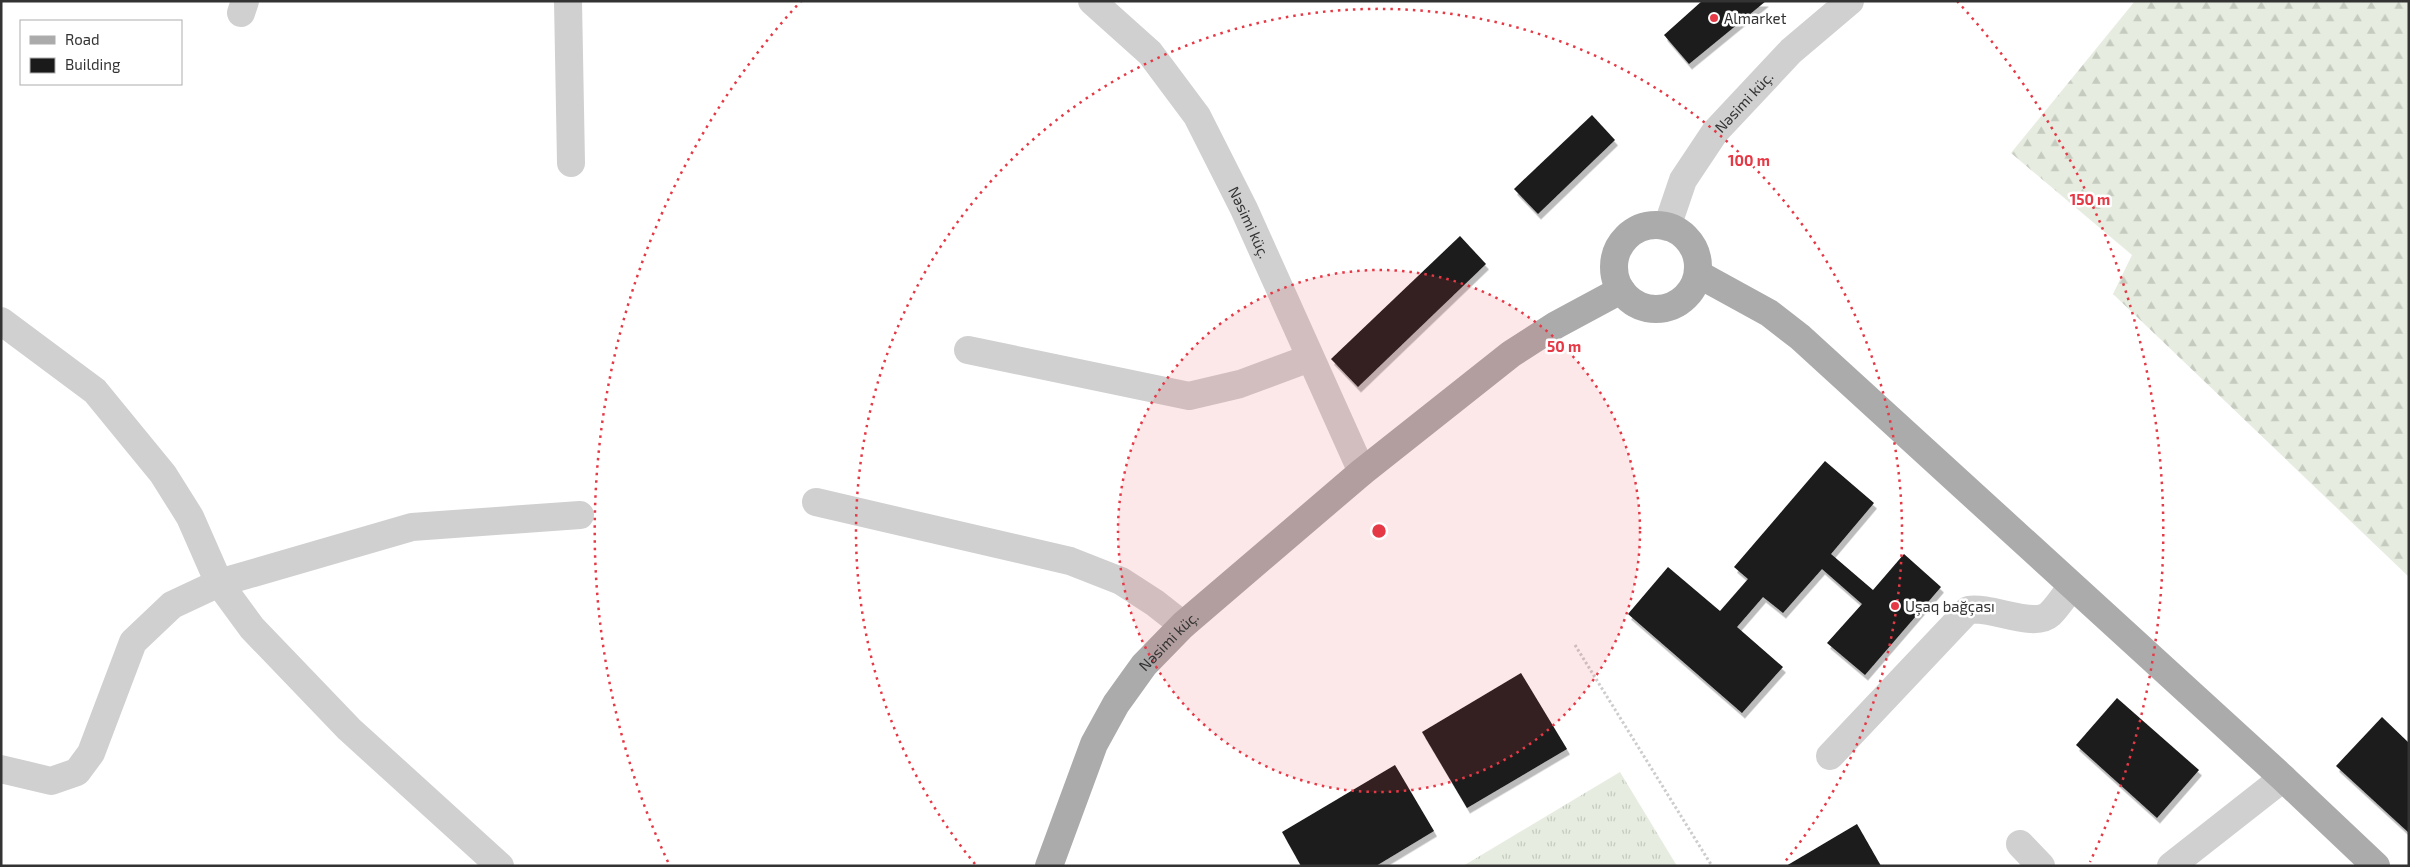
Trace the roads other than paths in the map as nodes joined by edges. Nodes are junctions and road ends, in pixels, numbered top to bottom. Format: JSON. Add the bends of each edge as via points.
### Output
{"nodes":[{"id":1,"x":568,"y":1,"type":"edge"},
{"id":2,"x":1092,"y":1,"type":"edge"},
{"id":3,"x":1850,"y":1,"type":"edge"},
{"id":4,"x":571,"y":163,"type":"dead end"},
{"id":5,"x":1667,"y":226,"type":"junction"},
{"id":6,"x":1698,"y":274,"type":"junction"},
{"id":7,"x":1621,"y":290,"type":"junction"},
{"id":8,"x":1,"y":321,"type":"edge"},
{"id":9,"x":968,"y":350,"type":"dead end"},
{"id":10,"x":1310,"y":358,"type":"junction"},
{"id":11,"x":1362,"y":472,"type":"junction"},
{"id":12,"x":816,"y":502,"type":"dead end"},
{"id":13,"x":580,"y":514,"type":"dead end"},
{"id":14,"x":219,"y":583,"type":"junction"},
{"id":15,"x":2072,"y":586,"type":"junction"},
{"id":16,"x":1183,"y":625,"type":"junction"},
{"id":17,"x":1830,"y":756,"type":"dead end"},
{"id":18,"x":1,"y":769,"type":"edge"},
{"id":19,"x":2283,"y":778,"type":"junction"},
{"id":20,"x":2020,"y":844,"type":"dead end"},
{"id":21,"x":1053,"y":863,"type":"edge"},
{"id":22,"x":500,"y":866,"type":"edge"},
{"id":23,"x":2041,"y":866,"type":"edge"},
{"id":24,"x":2171,"y":866,"type":"edge"},
{"id":25,"x":2376,"y":866,"type":"edge"}],
"edges":[{"from":1,"to":4,"type":"street"},
{"from":2,"to":10,"type":"street","name":"Nəsimi küç.","via":[[1150,53],[1197,116],[1244,209]]},
{"from":3,"to":5,"type":"street","name":"Nəsimi küç.","via":[[1791,51],[1715,132],[1684,180]]},
{"from":5,"to":6,"type":"main road","via":[[1684,236],[1696,254]]},
{"from":5,"to":7,"type":"main road","via":[[1647,226],[1629,235],[1617,251],[1614,271]]},
{"from":6,"to":7,"type":"main road","via":[[1690,292],[1675,306],[1655,310],[1635,304]]},
{"from":6,"to":15,"type":"main road","via":[[1769,314],[1800,337]]},
{"from":7,"to":11,"type":"main road","name":"Nəsimi küç.","via":[[1511,354]]},
{"from":8,"to":14,"type":"street","via":[[95,391],[163,474],[186,510]]},
{"from":9,"to":10,"type":"street","via":[[1189,396],[1240,384]]},
{"from":10,"to":11,"type":"street","name":"Nəsimi küç."},
{"from":11,"to":16,"type":"main road","name":"Nəsimi küç."},
{"from":12,"to":16,"type":"street","via":[[1070,561],[1121,581]]},
{"from":13,"to":14,"type":"street","via":[[412,527]]},
{"from":14,"to":18,"type":"street","via":[[172,605],[133,642],[91,753],[77,772],[51,781]]},
{"from":14,"to":22,"type":"street","via":[[252,628],[349,729]]},
{"from":15,"to":17,"type":"street","via":[[2049,615],[2034,621],[1980,608],[1968,610]]},
{"from":15,"to":19,"type":"main road"},
{"from":16,"to":21,"type":"main road","name":"Nəsimi küç.","via":[[1144,665],[1116,704],[1094,744]]},
{"from":19,"to":24,"type":"street"},
{"from":19,"to":25,"type":"main road"},
{"from":20,"to":23,"type":"street"}]}
